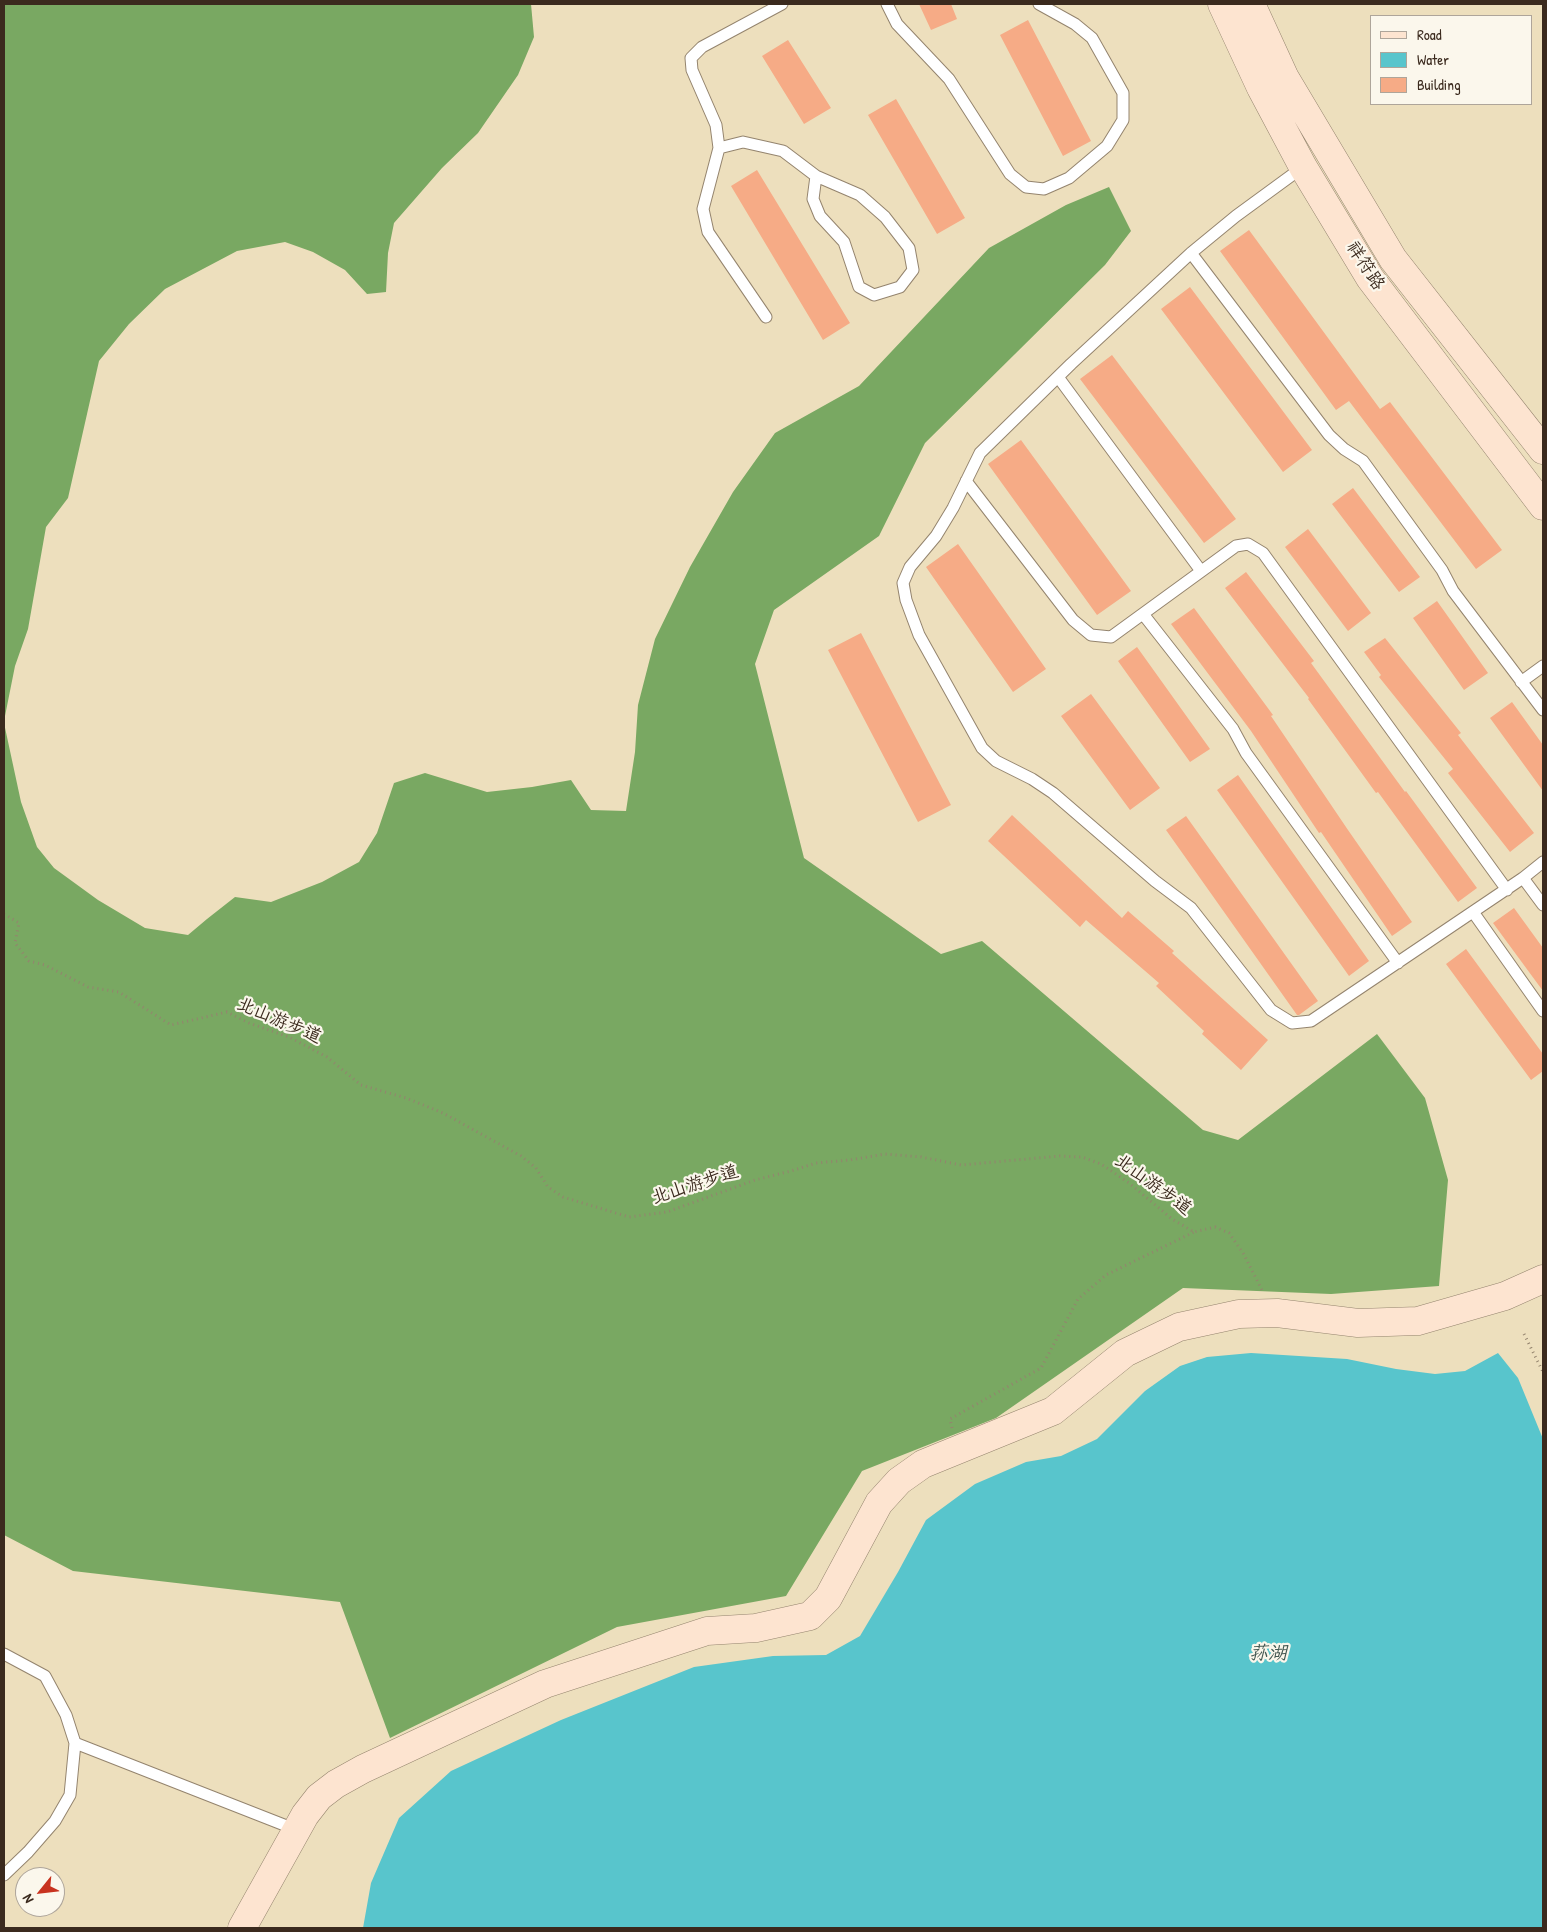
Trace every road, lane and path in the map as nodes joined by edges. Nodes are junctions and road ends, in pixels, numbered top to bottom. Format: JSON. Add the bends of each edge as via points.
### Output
{"nodes":[{"id":1,"x":782,"y":4,"type":"edge"},
{"id":2,"x":887,"y":4,"type":"edge"},
{"id":3,"x":1039,"y":4,"type":"edge"},
{"id":4,"x":1222,"y":4,"type":"edge"},
{"id":5,"x":1251,"y":4,"type":"edge"},
{"id":6,"x":719,"y":148,"type":"junction"},
{"id":7,"x":1303,"y":168,"type":"junction"},
{"id":8,"x":816,"y":176,"type":"junction"},
{"id":9,"x":1191,"y":254,"type":"junction"},
{"id":10,"x":766,"y":318,"type":"dead end"},
{"id":11,"x":1058,"y":377,"type":"junction"},
{"id":12,"x":1543,"y":450,"type":"edge"},
{"id":13,"x":966,"y":481,"type":"junction"},
{"id":14,"x":1543,"y":506,"type":"edge"},
{"id":15,"x":1201,"y":571,"type":"junction"},
{"id":16,"x":1143,"y":614,"type":"junction"},
{"id":17,"x":1543,"y":666,"type":"edge"},
{"id":18,"x":1521,"y":682,"type":"junction"},
{"id":19,"x":1543,"y":710,"type":"edge"},
{"id":20,"x":1543,"y":862,"type":"edge"},
{"id":21,"x":1523,"y":878,"type":"junction"},
{"id":22,"x":1507,"y":890,"type":"junction"},
{"id":23,"x":1543,"y":904,"type":"edge"},
{"id":24,"x":1473,"y":912,"type":"junction"},
{"id":25,"x":4,"y":914,"type":"edge"},
{"id":26,"x":1398,"y":963,"type":"junction"},
{"id":27,"x":1543,"y":1011,"type":"edge"},
{"id":28,"x":1194,"y":1232,"type":"junction"},
{"id":29,"x":1543,"y":1279,"type":"edge"},
{"id":30,"x":1277,"y":1313,"type":"junction"},
{"id":31,"x":1524,"y":1334,"type":"dead end"},
{"id":32,"x":1543,"y":1372,"type":"edge"},
{"id":33,"x":958,"y":1450,"type":"junction"},
{"id":34,"x":4,"y":1654,"type":"edge"},
{"id":35,"x":75,"y":1743,"type":"junction"},
{"id":36,"x":297,"y":1830,"type":"junction"},
{"id":37,"x":4,"y":1875,"type":"edge"},
{"id":38,"x":242,"y":1928,"type":"edge"}],
"edges":[{"from":1,"to":6,"type":"lane","via":[[702,47],[691,58],[692,70],[716,125]]},
{"from":2,"to":3,"type":"lane","via":[[897,24],[949,79],[1010,174],[1026,187],[1044,189],[1069,178],[1107,146],[1124,120],[1124,93],[1092,38],[1075,24]]},
{"from":4,"to":7,"type":"main road","name":"祥符路"},
{"from":5,"to":12,"type":"main road","name":"祥符路","via":[[1285,78],[1393,259]]},
{"from":6,"to":8,"type":"lane","via":[[743,142],[783,152]]},
{"from":6,"to":10,"type":"lane","via":[[703,209],[708,232]]},
{"from":7,"to":9,"type":"lane","via":[[1236,216]]},
{"from":7,"to":14,"type":"main road","name":"祥符路","via":[[1370,278]]},
{"from":8,"to":8,"type":"lane","via":[[860,195],[885,218],[909,248],[913,270],[900,287],[874,295],[859,287],[844,242],[820,216],[813,199]]},
{"from":9,"to":11,"type":"lane"},
{"from":9,"to":18,"type":"lane","via":[[1329,435],[1363,461]]},
{"from":11,"to":13,"type":"lane","via":[[980,453]]},
{"from":11,"to":15,"type":"lane"},
{"from":13,"to":16,"type":"lane","via":[[1073,620],[1091,635],[1111,637]]},
{"from":13,"to":26,"type":"lane","via":[[936,536],[910,567],[903,583],[919,636],[982,748],[996,761],[1053,793],[1191,908],[1271,1010],[1292,1023],[1311,1021]]},
{"from":15,"to":16,"type":"lane"},
{"from":15,"to":22,"type":"lane","via":[[1236,546],[1248,544],[1263,553]]},
{"from":16,"to":26,"type":"lane","via":[[1234,729],[1246,753]]},
{"from":17,"to":18,"type":"lane"},
{"from":18,"to":19,"type":"lane"},
{"from":20,"to":21,"type":"lane"},
{"from":21,"to":22,"type":"lane"},
{"from":21,"to":23,"type":"lane"},
{"from":22,"to":24,"type":"lane"},
{"from":24,"to":26,"type":"lane"},
{"from":24,"to":27,"type":"lane"},
{"from":25,"to":28,"type":"path","name":"北山游步道","via":[[19,923],[15,943],[29,961],[88,987],[119,992],[171,1025],[227,1012],[289,1037],[327,1057],[361,1085],[443,1113],[521,1156],[536,1168],[548,1187],[563,1197],[629,1217],[667,1212],[755,1180],[816,1163],[885,1154],[961,1164],[1060,1156],[1082,1157],[1101,1164]]},
{"from":28,"to":30,"type":"path","name":"北山游步道","via":[[1215,1227],[1229,1233]]},
{"from":28,"to":33,"type":"path","via":[[1106,1276],[1078,1299],[1041,1368],[950,1419]]},
{"from":29,"to":30,"type":"main road","via":[[1505,1296],[1418,1321],[1358,1323]]},
{"from":30,"to":33,"type":"main road","via":[[1239,1314],[1179,1327],[1125,1352],[1053,1411]]},
{"from":31,"to":32,"type":"path"},
{"from":33,"to":36,"type":"main road","via":[[924,1464],[899,1481],[879,1503],[828,1598],[810,1616],[756,1628],[707,1631],[544,1684],[336,1784],[319,1797]]},
{"from":34,"to":35,"type":"lane","via":[[45,1676],[66,1715]]},
{"from":35,"to":36,"type":"lane"},
{"from":35,"to":37,"type":"lane","via":[[70,1795],[55,1821]]},
{"from":36,"to":38,"type":"main road"}]}
